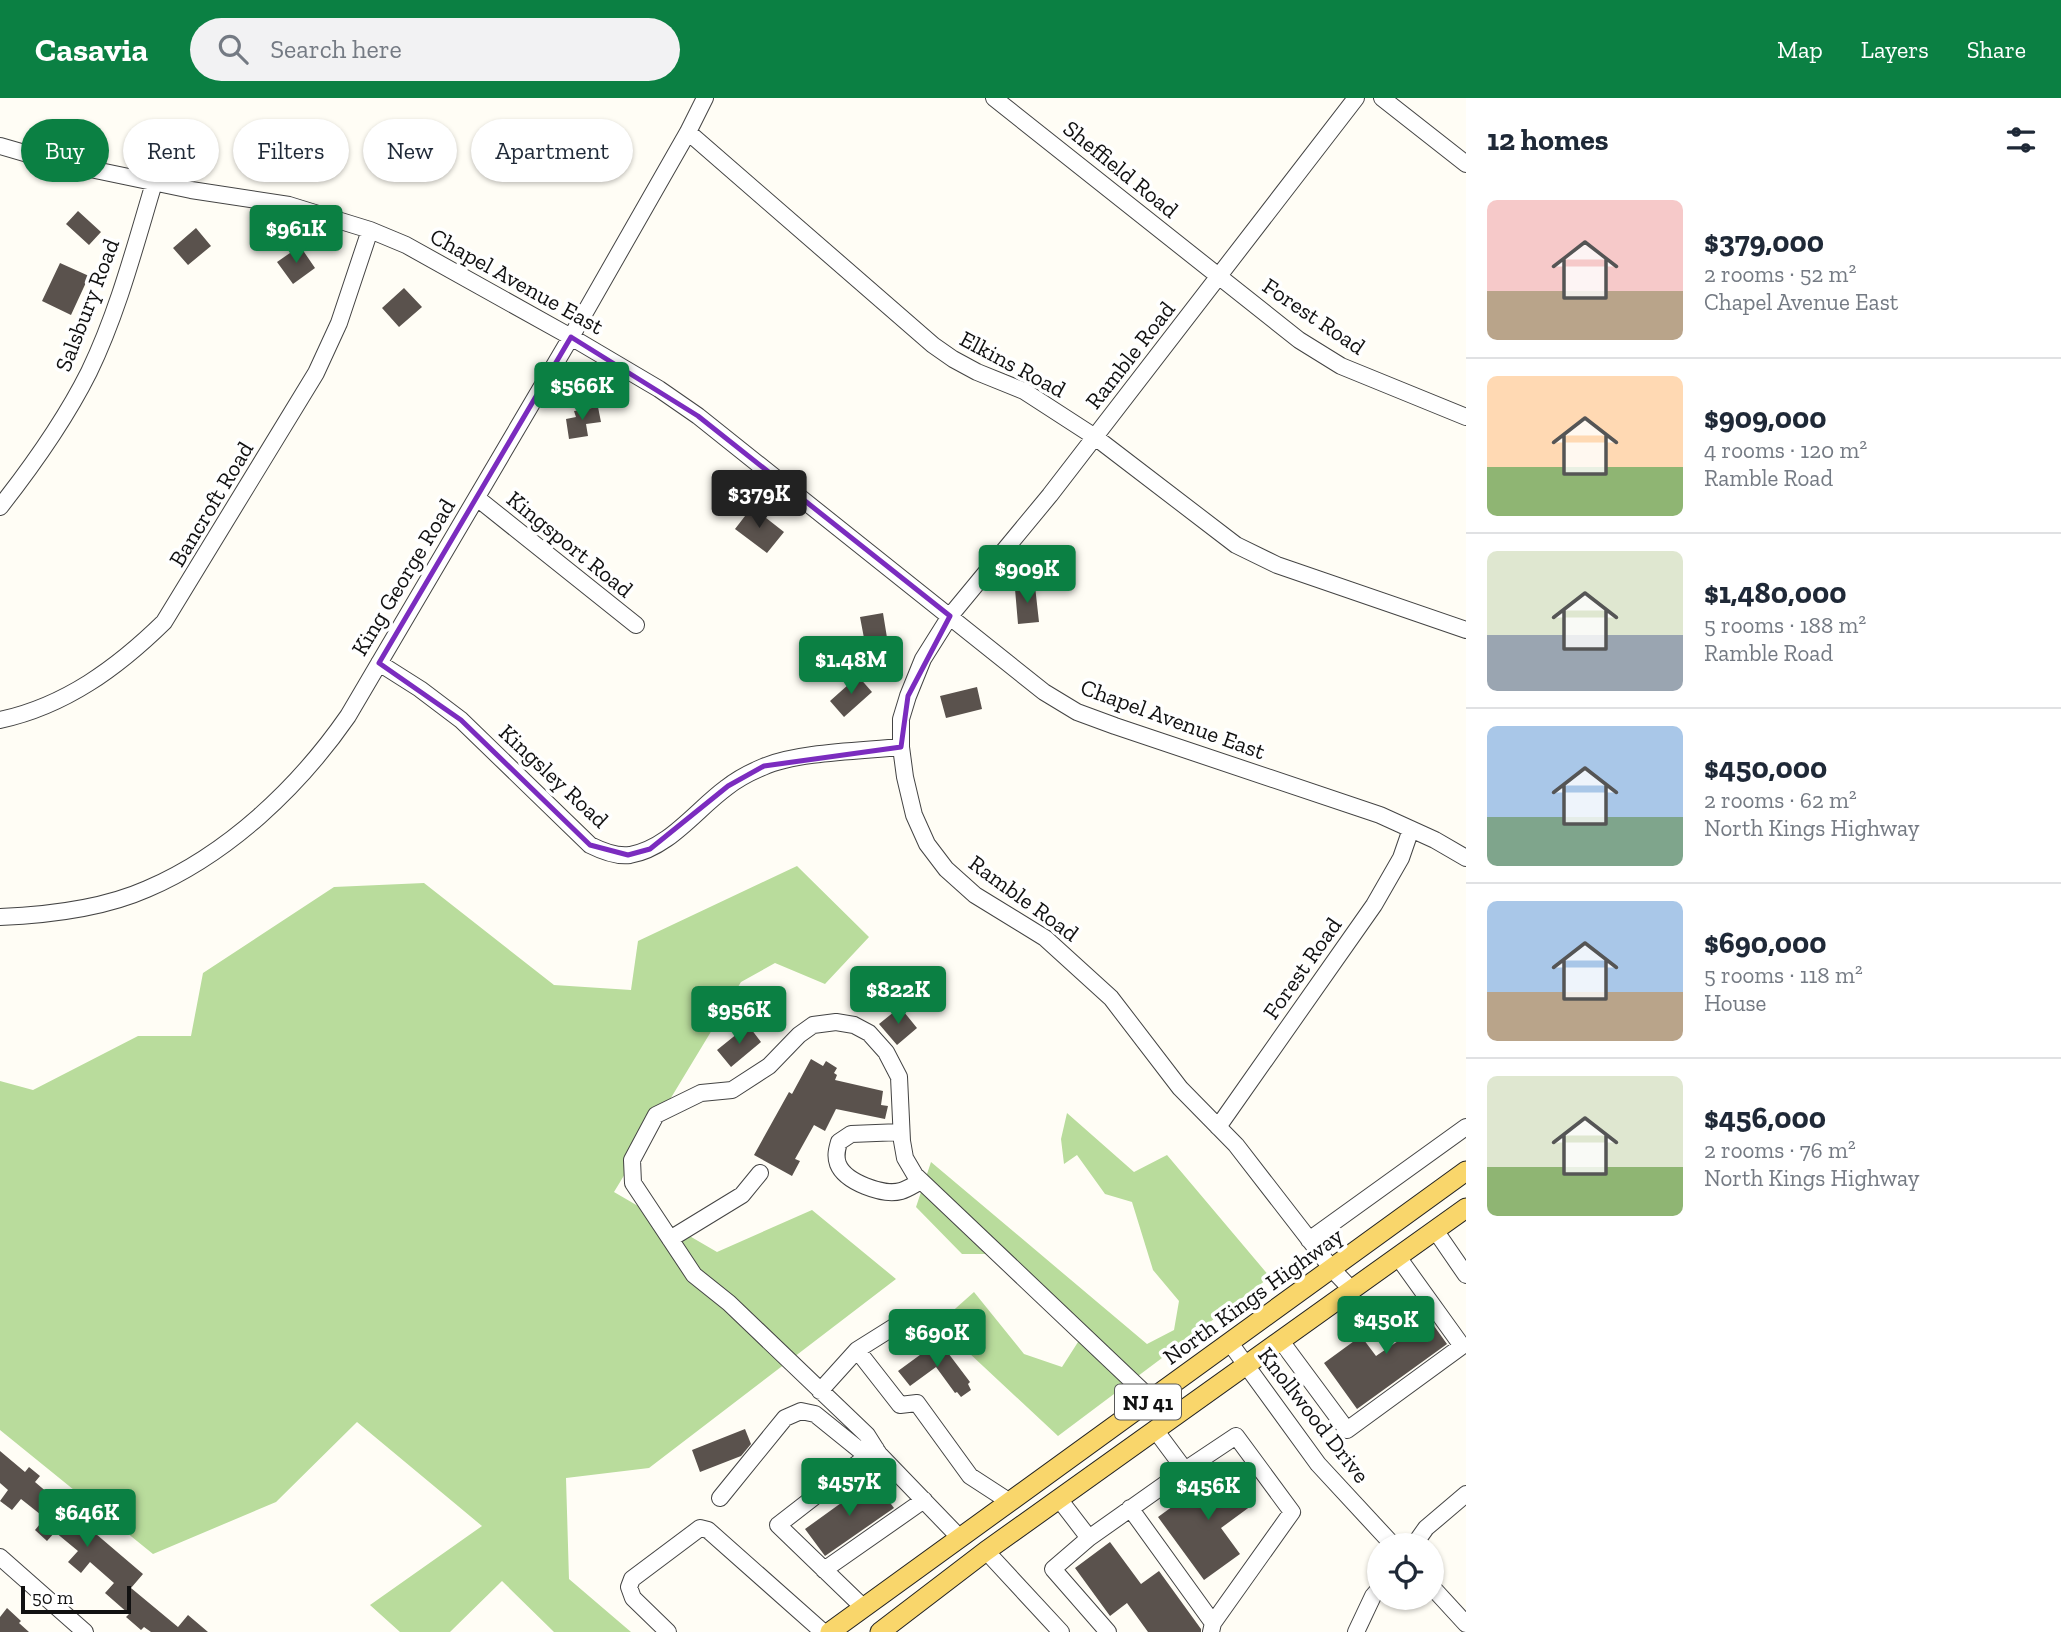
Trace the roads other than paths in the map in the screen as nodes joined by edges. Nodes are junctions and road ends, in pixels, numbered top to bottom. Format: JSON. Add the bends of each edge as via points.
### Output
{"nodes":[{"id":1,"x":705,"y":98,"type":"edge"},
{"id":2,"x":994,"y":98,"type":"edge"},
{"id":3,"x":1356,"y":98,"type":"edge"},
{"id":4,"x":1382,"y":98,"type":"edge"},
{"id":5,"x":688,"y":132,"type":"junction"},
{"id":6,"x":0,"y":146,"type":"edge"},
{"id":7,"x":1466,"y":164,"type":"edge"},
{"id":8,"x":155,"y":183,"type":"junction"},
{"id":9,"x":370,"y":230,"type":"junction"},
{"id":10,"x":1219,"y":277,"type":"junction"},
{"id":11,"x":571,"y":337,"type":"junction"},
{"id":12,"x":1466,"y":418,"type":"edge"},
{"id":13,"x":1095,"y":437,"type":"junction"},
{"id":14,"x":477,"y":498,"type":"junction"},
{"id":15,"x":0,"y":507,"type":"edge"},
{"id":16,"x":950,"y":616,"type":"junction"},
{"id":17,"x":636,"y":625,"type":"dead end"},
{"id":18,"x":1466,"y":630,"type":"edge"},
{"id":19,"x":379,"y":663,"type":"junction"},
{"id":20,"x":0,"y":720,"type":"edge"},
{"id":21,"x":901,"y":747,"type":"junction"},
{"id":22,"x":1411,"y":829,"type":"junction"},
{"id":23,"x":1464,"y":851,"type":"edge"},
{"id":24,"x":0,"y":916,"type":"edge"},
{"id":25,"x":1218,"y":1127,"type":"junction"},
{"id":26,"x":1466,"y":1127,"type":"edge"},
{"id":27,"x":901,"y":1132,"type":"junction"},
{"id":28,"x":1466,"y":1171,"type":"edge"},
{"id":29,"x":760,"y":1173,"type":"dead end"},
{"id":30,"x":921,"y":1181,"type":"junction"},
{"id":31,"x":1466,"y":1208,"type":"edge"},
{"id":32,"x":1435,"y":1230,"type":"junction"},
{"id":33,"x":670,"y":1239,"type":"junction"},
{"id":34,"x":1309,"y":1240,"type":"junction"},
{"id":35,"x":1398,"y":1257,"type":"junction"},
{"id":36,"x":1332,"y":1269,"type":"junction"},
{"id":37,"x":1466,"y":1275,"type":"edge"},
{"id":38,"x":1352,"y":1290,"type":"junction"},
{"id":39,"x":908,"y":1318,"type":"dead end"},
{"id":40,"x":1281,"y":1341,"type":"junction"},
{"id":41,"x":1230,"y":1343,"type":"junction"},
{"id":42,"x":857,"y":1350,"type":"junction"},
{"id":43,"x":1247,"y":1366,"type":"junction"},
{"id":44,"x":820,"y":1391,"type":"junction"},
{"id":45,"x":1151,"y":1399,"type":"junction"},
{"id":46,"x":1156,"y":1431,"type":"junction"},
{"id":47,"x":871,"y":1453,"type":"junction"},
{"id":48,"x":1185,"y":1470,"type":"junction"},
{"id":49,"x":1466,"y":1494,"type":"edge"},
{"id":50,"x":720,"y":1498,"type":"dead end"},
{"id":51,"x":1059,"y":1499,"type":"junction"},
{"id":52,"x":924,"y":1500,"type":"junction"},
{"id":53,"x":1010,"y":1502,"type":"junction"},
{"id":54,"x":1130,"y":1508,"type":"junction"},
{"id":55,"x":1382,"y":1533,"type":"edge"},
{"id":56,"x":1422,"y":1533,"type":"edge"},
{"id":57,"x":960,"y":1538,"type":"junction"},
{"id":58,"x":1089,"y":1538,"type":"junction"},
{"id":59,"x":986,"y":1551,"type":"junction"},
{"id":60,"x":0,"y":1557,"type":"edge"},
{"id":61,"x":824,"y":1570,"type":"junction"},
{"id":62,"x":1444,"y":1600,"type":"edge"},
{"id":63,"x":864,"y":1608,"type":"junction"},
{"id":64,"x":1367,"y":1609,"type":"edge"},
{"id":65,"x":1466,"y":1624,"type":"edge"},
{"id":66,"x":1212,"y":1627,"type":"edge"},
{"id":67,"x":85,"y":1632,"type":"edge"},
{"id":68,"x":668,"y":1632,"type":"edge"},
{"id":69,"x":823,"y":1632,"type":"edge"},
{"id":70,"x":831,"y":1632,"type":"edge"},
{"id":71,"x":880,"y":1632,"type":"edge"},
{"id":72,"x":1061,"y":1632,"type":"edge"},
{"id":73,"x":1108,"y":1632,"type":"edge"},
{"id":74,"x":1356,"y":1632,"type":"edge"}],
"edges":[{"from":1,"to":5,"type":"street","name":"King George Road"},
{"from":2,"to":10,"type":"street","name":"Sheffield Road"},
{"from":3,"to":10,"type":"street","name":"Ramble Road"},
{"from":4,"to":7,"type":"street"},
{"from":5,"to":11,"type":"street","name":"King George Road"},
{"from":5,"to":13,"type":"street","name":"Elkins Road","via":[[933,345],[977,372],[1024,391]]},
{"from":6,"to":8,"type":"street","name":"Chapel Avenue East"},
{"from":8,"to":9,"type":"street","name":"Chapel Avenue East","via":[[289,205]]},
{"from":8,"to":15,"type":"street","name":"Salsbury Road","via":[[116,306],[89,372],[39,458]]},
{"from":9,"to":11,"type":"street","name":"Chapel Avenue East"},
{"from":9,"to":20,"type":"street","name":"Bancroft Road","via":[[339,323],[316,373],[164,622],[102,676],[57,702]]},
{"from":10,"to":12,"type":"street","name":"Forest Road","via":[[1299,340],[1341,366]]},
{"from":10,"to":13,"type":"street","name":"Ramble Road"},
{"from":11,"to":14,"type":"street","name":"King George Road"},
{"from":11,"to":16,"type":"street","name":"Chapel Avenue East","via":[[698,416]]},
{"from":13,"to":16,"type":"street","name":"Ramble Road"},
{"from":13,"to":18,"type":"street","name":"Elkins Road","via":[[1236,545],[1277,565]]},
{"from":14,"to":17,"type":"street","name":"Kingsport Road"},
{"from":14,"to":19,"type":"street","name":"King George Road"},
{"from":16,"to":21,"type":"street","name":"Ramble Road","via":[[923,659],[908,696],[901,719]]},
{"from":16,"to":22,"type":"street","name":"Chapel Avenue East","via":[[1044,692],[1077,712]]},
{"from":19,"to":21,"type":"street","name":"Kingsley Road","via":[[461,720],[590,845],[606,853],[628,855],[650,849],[728,786],[764,766]]},
{"from":19,"to":24,"type":"street","name":"King George Road","via":[[323,751],[293,784],[228,841],[181,873],[102,904]]},
{"from":21,"to":25,"type":"street","name":"Ramble Road","via":[[914,815],[927,844],[946,869],[975,895],[1045,938],[1081,969],[1111,998],[1180,1088]]},
{"from":22,"to":23,"type":"street","name":"Chapel Avenue East"},
{"from":22,"to":25,"type":"street","name":"Forest Road","via":[[1401,858],[1374,905]]},
{"from":25,"to":34,"type":"street","name":"Ramble Road"},
{"from":26,"to":34,"type":"street"},
{"from":27,"to":30,"type":"street","via":[[905,1158]]},
{"from":27,"to":30,"type":"street","via":[[851,1133],[839,1142],[838,1164],[855,1181],[885,1191],[903,1191]]},
{"from":27,"to":33,"type":"street","via":[[899,1077],[886,1052],[855,1025],[813,1025],[769,1066],[732,1090],[701,1093],[656,1115],[632,1160],[633,1183]]},
{"from":28,"to":36,"type":"main road","name":"North Kings Highway","number":"NJ 41"},
{"from":29,"to":33,"type":"street","via":[[742,1195]]},
{"from":30,"to":45,"type":"street"},
{"from":31,"to":32,"type":"main road","number":"NJ 41"},
{"from":32,"to":35,"type":"main road","number":"NJ 41"},
{"from":32,"to":37,"type":"street"},
{"from":33,"to":44,"type":"street","via":[[694,1275]]},
{"from":34,"to":36,"type":"street","name":"Ramble Road"},
{"from":35,"to":38,"type":"main road","number":"NJ 41"},
{"from":35,"to":40,"type":"street","via":[[1462,1346],[1347,1430]]},
{"from":36,"to":38,"type":"street","name":"Ramble Road"},
{"from":36,"to":41,"type":"main road","name":"North Kings Highway","number":"NJ 41"},
{"from":38,"to":40,"type":"main road","number":"NJ 41"},
{"from":39,"to":42,"type":"street"},
{"from":40,"to":43,"type":"main road","number":"NJ 41"},
{"from":41,"to":43,"type":"street","name":"Knollwood Drive"},
{"from":41,"to":45,"type":"main road","name":"North Kings Highway","number":"NJ 41"},
{"from":42,"to":44,"type":"street"},
{"from":42,"to":53,"type":"street","via":[[900,1405],[917,1403],[970,1476]]},
{"from":43,"to":46,"type":"main road","number":"NJ 41"},
{"from":43,"to":55,"type":"street","name":"Knollwood Drive","via":[[1318,1464]]},
{"from":44,"to":47,"type":"street","via":[[867,1435]]},
{"from":45,"to":53,"type":"main road","name":"North Kings Highway","number":"NJ 41"},
{"from":46,"to":48,"type":"street"},
{"from":46,"to":51,"type":"main road","number":"NJ 41"},
{"from":47,"to":50,"type":"street","via":[[815,1414],[802,1411],[785,1418]]},
{"from":47,"to":52,"type":"street"},
{"from":47,"to":61,"type":"street","via":[[778,1525]]},
{"from":48,"to":54,"type":"street"},
{"from":48,"to":66,"type":"street","via":[[1236,1436],[1292,1512]]},
{"from":49,"to":56,"type":"street"},
{"from":51,"to":58,"type":"street"},
{"from":51,"to":59,"type":"main road","number":"NJ 41"},
{"from":52,"to":57,"type":"street"},
{"from":52,"to":61,"type":"street"},
{"from":53,"to":57,"type":"main road","name":"North Kings Highway","number":"NJ 41"},
{"from":54,"to":58,"type":"street"},
{"from":54,"to":66,"type":"street"},
{"from":57,"to":63,"type":"main road","name":"North Kings Highway","number":"NJ 41"},
{"from":58,"to":73,"type":"street","via":[[1053,1569]]},
{"from":59,"to":71,"type":"main road","number":"NJ 41"},
{"from":59,"to":72,"type":"street"},
{"from":60,"to":67,"type":"street"},
{"from":61,"to":63,"type":"street"},
{"from":62,"to":65,"type":"street"},
{"from":63,"to":70,"type":"main road","name":"North Kings Highway","number":"NJ 41"},
{"from":64,"to":74,"type":"street"},
{"from":68,"to":69,"type":"street","via":[[633,1598],[629,1587],[632,1578],[700,1528],[708,1530]]}]}
